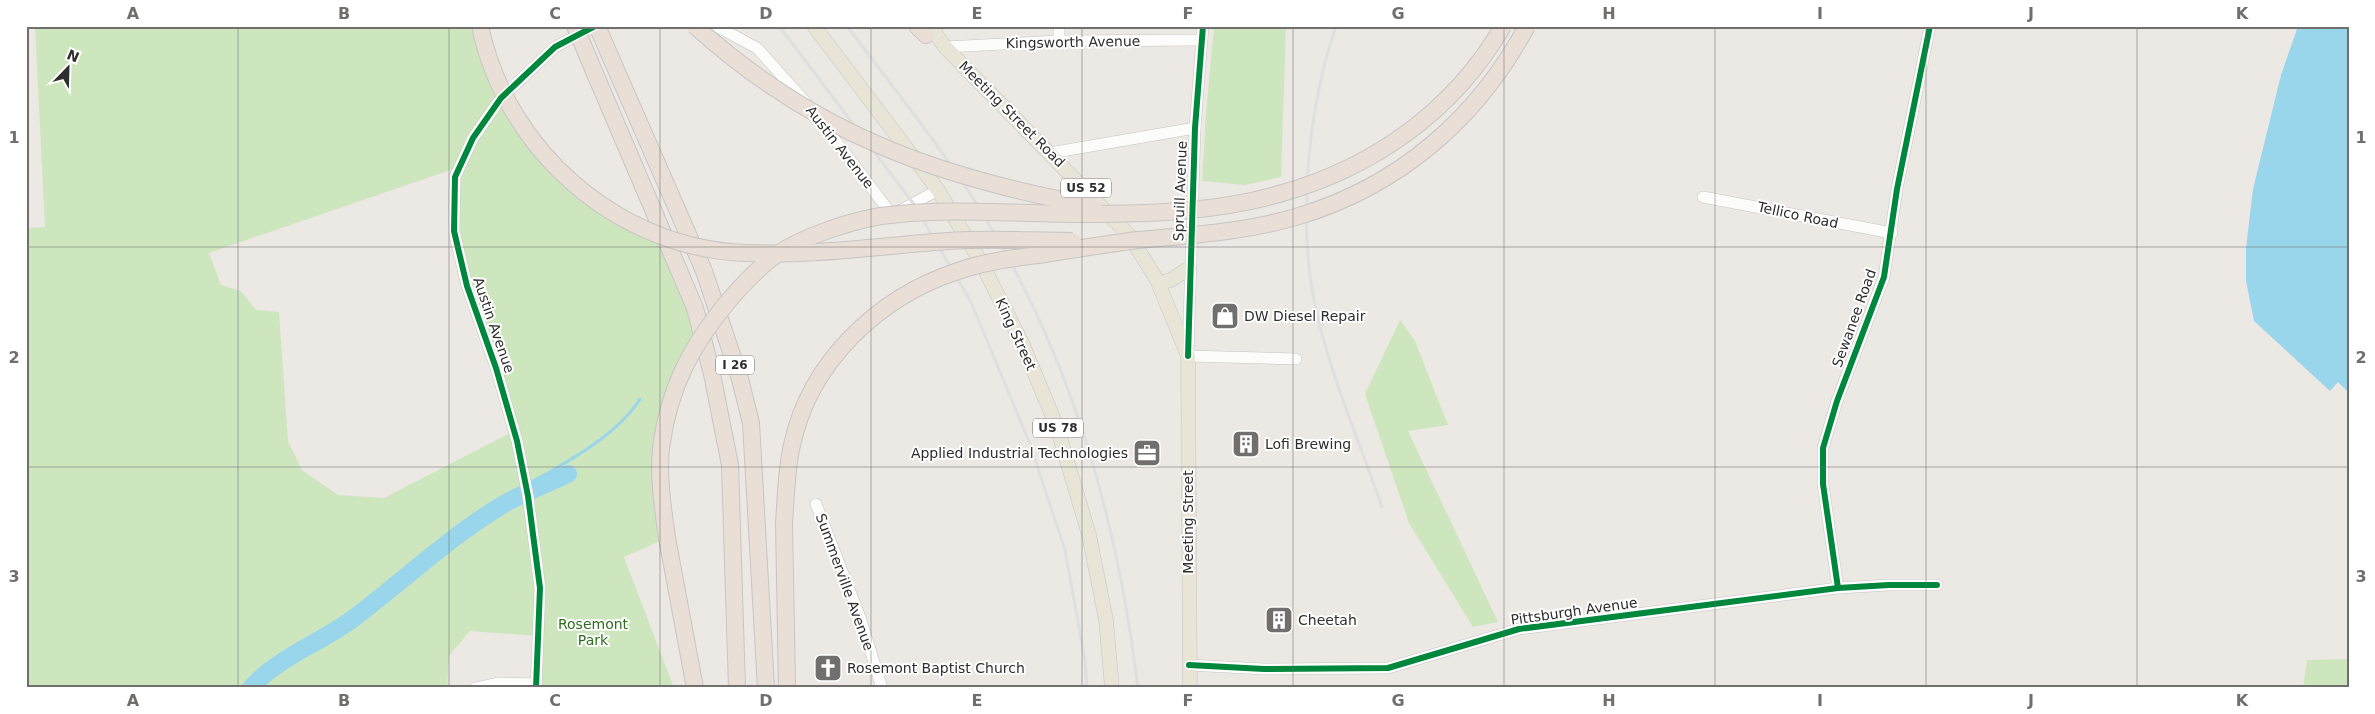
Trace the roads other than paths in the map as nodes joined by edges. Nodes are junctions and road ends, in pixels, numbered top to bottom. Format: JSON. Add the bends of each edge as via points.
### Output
{"nodes":[{"id":1,"x":480,"y":26,"type":"edge"},
{"id":2,"x":575,"y":26,"type":"edge"},
{"id":3,"x":596,"y":26,"type":"edge"},
{"id":4,"x":695,"y":26,"type":"edge"},
{"id":5,"x":716,"y":26,"type":"edge"},
{"id":6,"x":814,"y":26,"type":"edge"},
{"id":7,"x":1059,"y":26,"type":"edge"},
{"id":8,"x":1203,"y":26,"type":"edge"},
{"id":9,"x":1503,"y":26,"type":"edge"},
{"id":10,"x":1527,"y":26,"type":"edge"},
{"id":11,"x":1930,"y":26,"type":"edge"},
{"id":12,"x":922,"y":29,"type":"edge"},
{"id":13,"x":1202,"y":40,"type":"junction"},
{"id":14,"x":1059,"y":41,"type":"junction"},
{"id":15,"x":945,"y":47,"type":"junction"},
{"id":16,"x":1195,"y":128,"type":"junction"},
{"id":17,"x":1050,"y":153,"type":"junction"},
{"id":18,"x":938,"y":190,"type":"junction"},
{"id":19,"x":1703,"y":197,"type":"dead end"},
{"id":20,"x":1141,"y":212,"type":"junction"},
{"id":21,"x":1892,"y":233,"type":"junction"},
{"id":22,"x":1125,"y":242,"type":"junction"},
{"id":23,"x":1189,"y":268,"type":"junction"},
{"id":24,"x":1159,"y":283,"type":"junction"},
{"id":25,"x":1188,"y":356,"type":"junction"},
{"id":26,"x":1296,"y":359,"type":"dead end"},
{"id":27,"x":816,"y":504,"type":"dead end"},
{"id":28,"x":1937,"y":585,"type":"dead end"},
{"id":29,"x":1838,"y":588,"type":"junction"},
{"id":30,"x":1189,"y":665,"type":"junction"},
{"id":31,"x":536,"y":686,"type":"edge"},
{"id":32,"x":476,"y":688,"type":"edge"},
{"id":33,"x":695,"y":688,"type":"edge"},
{"id":34,"x":737,"y":688,"type":"edge"},
{"id":35,"x":766,"y":688,"type":"edge"},
{"id":36,"x":786,"y":688,"type":"edge"},
{"id":37,"x":882,"y":688,"type":"edge"},
{"id":38,"x":1112,"y":688,"type":"edge"},
{"id":39,"x":1190,"y":688,"type":"edge"}],
"edges":[{"from":1,"to":22,"type":"highway","bridge":true,"via":[[503,92],[528,134],[558,170],[590,198],[679,242],[743,253],[805,253],[951,240]]},
{"from":2,"to":34,"type":"highway","number":"I 26","bridge":true,"via":[[695,308],[712,374],[730,465]]},
{"from":3,"to":31,"type":"street","name":"Austin Avenue","via":[[555,46],[501,98],[473,138],[455,177],[456,240],[467,286],[508,407],[526,483],[540,588]]},
{"from":3,"to":35,"type":"highway","number":"I 26","via":[[704,271],[740,379],[751,423]]},
{"from":4,"to":20,"type":"highway","bridge":true,"via":[[740,65],[811,113],[870,143],[944,170],[1008,188],[1092,206]]},
{"from":5,"to":18,"type":"street","name":"Austin Avenue","via":[[757,48],[809,107],[892,215]]},
{"from":6,"to":18,"type":"main road","name":"King Street","number":"US 78"},
{"from":7,"to":14,"type":"street"},
{"from":8,"to":13,"type":"street","name":"Spruill Avenue"},
{"from":9,"to":20,"type":"highway","bridge":true,"via":[[1471,74],[1448,100],[1399,140],[1366,160],[1279,194],[1229,204]]},
{"from":10,"to":22,"type":"highway","bridge":true,"via":[[1496,77],[1461,118],[1434,144],[1386,179],[1326,206],[1276,222],[1250,228]]},
{"from":11,"to":21,"type":"street","name":"Sewanee Road","via":[[1897,189]]},
{"from":12,"to":15,"type":"main road","name":"Meeting Street Road","number":"US 52"},
{"from":13,"to":14,"type":"street","name":"Kingsworth Avenue"},
{"from":13,"to":16,"type":"street","name":"Spruill Avenue"},
{"from":14,"to":15,"type":"street","name":"Kingsworth Avenue"},
{"from":15,"to":17,"type":"main road","name":"Meeting Street Road","number":"US 52"},
{"from":16,"to":17,"type":"street"},
{"from":16,"to":23,"type":"street","name":"Spruill Avenue"},
{"from":17,"to":24,"type":"main road","name":"Meeting Street Road","number":"US 52","via":[[1129,235]]},
{"from":18,"to":38,"type":"main road","name":"King Street","number":"US 78","via":[[982,264],[1022,343],[1057,427],[1089,535],[1106,620]]},
{"from":19,"to":21,"type":"street","name":"Tellico Road"},
{"from":20,"to":33,"type":"highway","bridge":true,"via":[[921,212],[881,216],[841,226],[778,253],[760,267],[726,304],[692,350],[671,398],[661,452],[661,495]]},
{"from":21,"to":29,"type":"street","name":"Sewanee Road","via":[[1884,277],[1837,401],[1823,448],[1823,484]]},
{"from":22,"to":36,"type":"highway","bridge":true,"via":[[1015,258],[961,270],[914,289],[873,317],[840,349],[821,374],[800,418],[786,480]]},
{"from":23,"to":24,"type":"main road","via":[[1171,280]]},
{"from":23,"to":25,"type":"street","name":"Spruill Avenue"},
{"from":24,"to":25,"type":"main road","name":"Meeting Street Road","number":"US 52"},
{"from":25,"to":26,"type":"street"},
{"from":25,"to":30,"type":"main road","name":"Meeting Street","number":"US 52"},
{"from":27,"to":37,"type":"street","name":"Summerville Avenue","via":[[861,620]]},
{"from":28,"to":29,"type":"street","name":"Pittsburgh Avenue"},
{"from":29,"to":30,"type":"street","name":"Pittsburgh Avenue","via":[[1519,629],[1388,668],[1264,669]]},
{"from":30,"to":39,"type":"main road","name":"Meeting Street","number":"US 52"},
{"from":31,"to":32,"type":"street","via":[[498,683]]}]}
